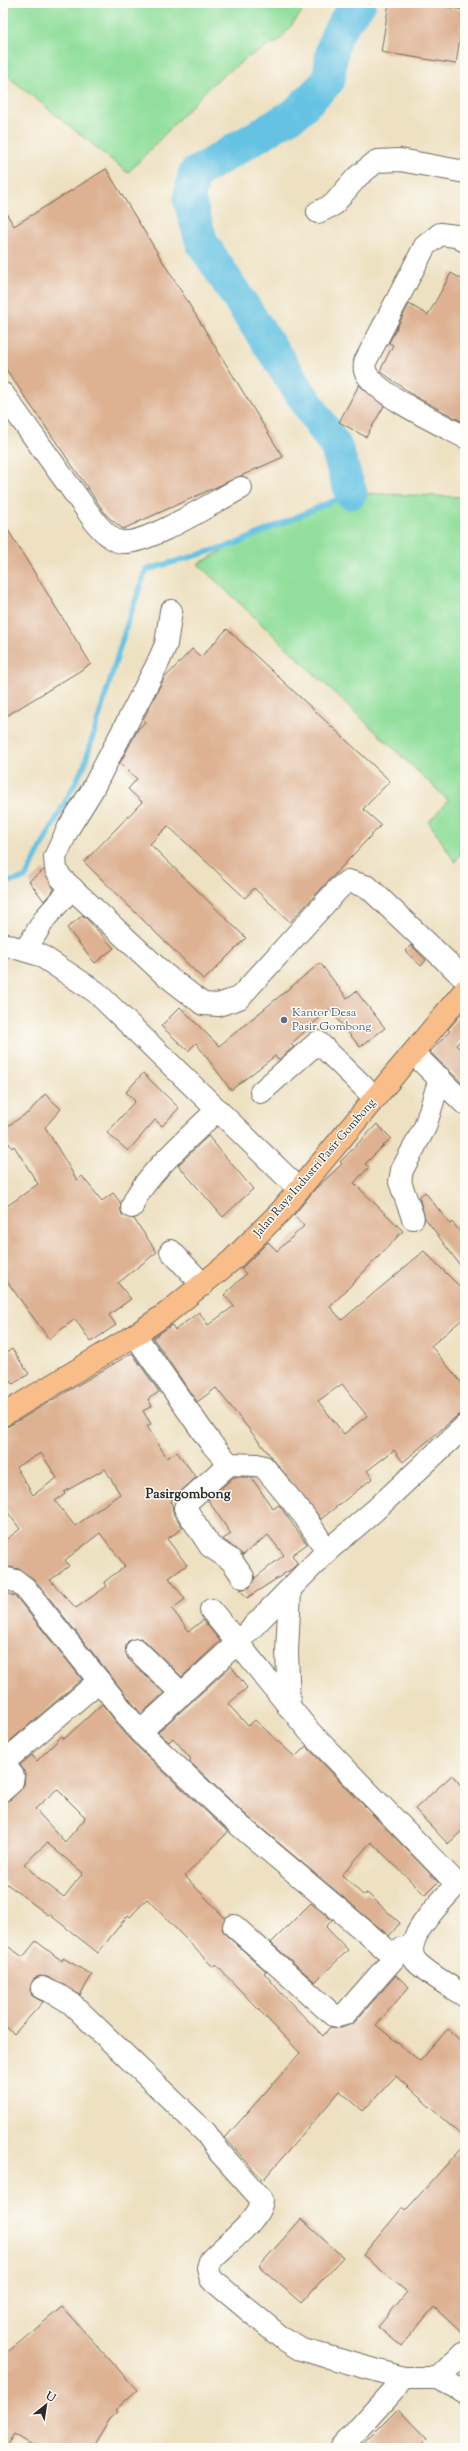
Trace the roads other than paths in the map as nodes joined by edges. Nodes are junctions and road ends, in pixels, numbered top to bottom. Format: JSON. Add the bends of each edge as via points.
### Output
{"nodes":[{"id":1,"x":465,"y":172,"type":"edge"},
{"id":2,"x":318,"y":212,"type":"dead end"},
{"id":3,"x":465,"y":241,"type":"edge"},
{"id":4,"x":3,"y":394,"type":"edge"},
{"id":5,"x":465,"y":437,"type":"edge"},
{"id":6,"x":241,"y":488,"type":"dead end"},
{"id":7,"x":171,"y":611,"type":"dead end"},
{"id":8,"x":72,"y":888,"type":"junction"},
{"id":9,"x":3,"y":944,"type":"edge"},
{"id":10,"x":26,"y":949,"type":"junction"},
{"id":11,"x":465,"y":979,"type":"edge"},
{"id":12,"x":465,"y":990,"type":"edge"},
{"id":13,"x":413,"y":1053,"type":"junction"},
{"id":14,"x":440,"y":1078,"type":"junction"},
{"id":15,"x":262,"y":1092,"type":"dead end"},
{"id":16,"x":375,"y":1098,"type":"junction"},
{"id":17,"x":465,"y":1104,"type":"edge"},
{"id":18,"x":217,"y":1110,"type":"junction"},
{"id":19,"x":299,"y":1190,"type":"junction"},
{"id":20,"x":132,"y":1207,"type":"dead end"},
{"id":21,"x":413,"y":1218,"type":"dead end"},
{"id":22,"x":170,"y":1251,"type":"dead end"},
{"id":23,"x":203,"y":1285,"type":"junction"},
{"id":24,"x":135,"y":1336,"type":"junction"},
{"id":25,"x":3,"y":1415,"type":"edge"},
{"id":26,"x":465,"y":1426,"type":"edge"},
{"id":27,"x":229,"y":1464,"type":"junction"},
{"id":28,"x":327,"y":1551,"type":"junction"},
{"id":29,"x":243,"y":1577,"type":"dead end"},
{"id":30,"x":3,"y":1578,"type":"edge"},
{"id":31,"x":290,"y":1590,"type":"junction"},
{"id":32,"x":211,"y":1610,"type":"dead end"},
{"id":33,"x":236,"y":1644,"type":"junction"},
{"id":34,"x":137,"y":1650,"type":"dead end"},
{"id":35,"x":99,"y":1681,"type":"junction"},
{"id":36,"x":182,"y":1694,"type":"junction"},
{"id":37,"x":289,"y":1708,"type":"junction"},
{"id":38,"x":140,"y":1732,"type":"junction"},
{"id":39,"x":3,"y":1763,"type":"edge"},
{"id":40,"x":3,"y":1790,"type":"edge"},
{"id":41,"x":461,"y":1880,"type":"edge"},
{"id":42,"x":234,"y":1926,"type":"dead end"},
{"id":43,"x":404,"y":1953,"type":"junction"},
{"id":44,"x":42,"y":1988,"type":"dead end"},
{"id":45,"x":465,"y":1996,"type":"edge"},
{"id":46,"x":465,"y":2352,"type":"edge"},
{"id":47,"x":404,"y":2378,"type":"junction"},
{"id":48,"x":438,"y":2378,"type":"junction"},
{"id":49,"x":465,"y":2392,"type":"edge"},
{"id":50,"x":341,"y":2448,"type":"edge"}],
"edges":[{"from":1,"to":2,"type":"street","via":[[400,160],[377,161],[368,166],[333,205]]},
{"from":3,"to":5,"type":"street","via":[[456,236],[440,234],[425,246],[365,362],[365,371],[376,384],[394,398]]},
{"from":4,"to":6,"type":"street","via":[[103,532],[121,542],[134,542],[157,532]]},
{"from":7,"to":8,"type":"street","via":[[166,644],[157,665],[91,792],[69,826],[55,857],[56,869]]},
{"from":8,"to":10,"type":"street","via":[[46,917]]},
{"from":8,"to":11,"type":"street","via":[[163,973],[203,1004],[218,1005],[239,998],[348,881],[368,887]]},
{"from":9,"to":10,"type":"street"},
{"from":10,"to":18,"type":"street","via":[[40,955],[96,992]]},
{"from":12,"to":13,"type":"main road","name":"Jalan Raya Industri Pasir Gombong"},
{"from":13,"to":14,"type":"street"},
{"from":13,"to":16,"type":"main road","name":"Jalan Raya Industri Pasir Gombong"},
{"from":14,"to":17,"type":"street"},
{"from":14,"to":21,"type":"street","via":[[425,1127],[402,1170],[400,1182]]},
{"from":15,"to":16,"type":"street","via":[[318,1042]]},
{"from":16,"to":19,"type":"main road","name":"Jalan Raya Industri Pasir Gombong"},
{"from":18,"to":19,"type":"street"},
{"from":18,"to":20,"type":"street","via":[[170,1156],[135,1197]]},
{"from":19,"to":23,"type":"main road","name":"Jalan Raya Industri Pasir Gombong","via":[[258,1235]]},
{"from":22,"to":23,"type":"street"},
{"from":23,"to":24,"type":"main road","name":"Jalan Raya Industri Pasir Gombong"},
{"from":24,"to":25,"type":"main road","name":"Jalan Raya Industri Pasir Gombong"},
{"from":24,"to":27,"type":"street","via":[[210,1442]]},
{"from":26,"to":28,"type":"street"},
{"from":27,"to":28,"type":"street","via":[[264,1467],[305,1517]]},
{"from":27,"to":29,"type":"street","via":[[188,1501],[185,1508],[210,1546],[231,1560]]},
{"from":28,"to":31,"type":"street"},
{"from":30,"to":35,"type":"street","via":[[16,1581],[25,1588]]},
{"from":31,"to":33,"type":"street"},
{"from":31,"to":37,"type":"street"},
{"from":32,"to":33,"type":"street"},
{"from":33,"to":36,"type":"street"},
{"from":33,"to":37,"type":"street"},
{"from":34,"to":36,"type":"street"},
{"from":35,"to":38,"type":"street"},
{"from":35,"to":39,"type":"street"},
{"from":36,"to":38,"type":"street"},
{"from":37,"to":41,"type":"street","via":[[309,1731]]},
{"from":38,"to":43,"type":"street","via":[[240,1826]]},
{"from":39,"to":40,"type":"street","via":[[13,1780]]},
{"from":41,"to":43,"type":"street","via":[[418,1931]]},
{"from":42,"to":43,"type":"street","via":[[333,2015],[338,2016],[345,2014]]},
{"from":43,"to":45,"type":"street"},
{"from":44,"to":47,"type":"street","via":[[58,1994],[72,2004],[206,2133],[220,2153],[262,2200],[262,2206],[255,2216],[210,2261],[208,2268],[211,2279],[282,2338],[300,2348]]},
{"from":46,"to":48,"type":"street"},
{"from":47,"to":48,"type":"street"},
{"from":47,"to":50,"type":"street"},
{"from":48,"to":49,"type":"street"}]}
